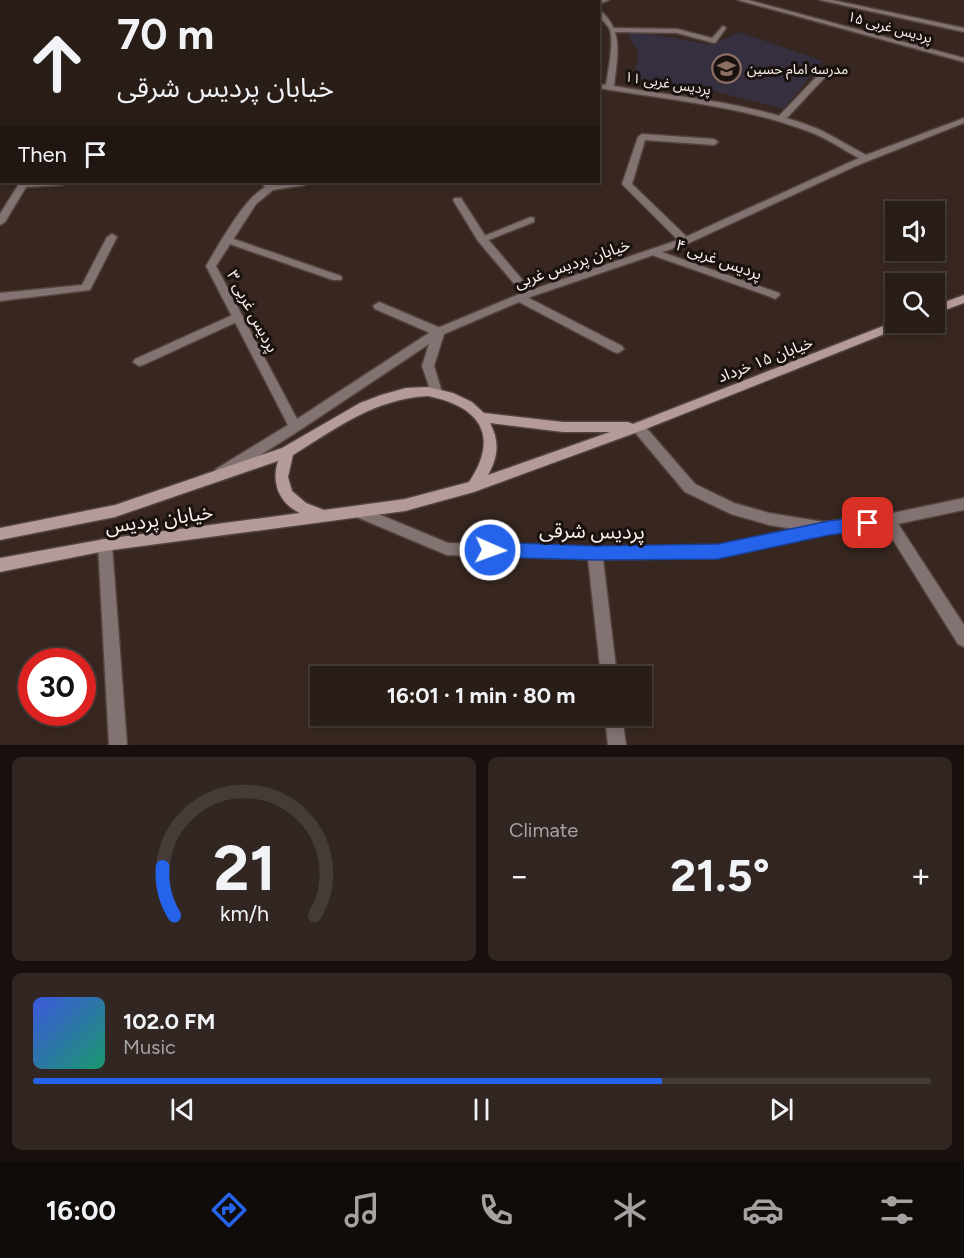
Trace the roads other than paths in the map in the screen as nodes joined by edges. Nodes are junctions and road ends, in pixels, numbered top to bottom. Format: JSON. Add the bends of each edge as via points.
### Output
{"nodes":[{"id":1,"x":741,"y":0,"type":"edge"},
{"id":2,"x":823,"y":0,"type":"edge"},
{"id":3,"x":833,"y":1,"type":"edge"},
{"id":4,"x":600,"y":14,"type":"edge"},
{"id":5,"x":723,"y":28,"type":"dead end"},
{"id":6,"x":612,"y":30,"type":"junction"},
{"id":7,"x":964,"y":30,"type":"edge"},
{"id":8,"x":964,"y":60,"type":"edge"},
{"id":9,"x":824,"y":74,"type":"dead end"},
{"id":10,"x":600,"y":86,"type":"edge"},
{"id":11,"x":610,"y":87,"type":"junction"},
{"id":12,"x":781,"y":119,"type":"junction"},
{"id":13,"x":964,"y":120,"type":"edge"},
{"id":14,"x":714,"y":142,"type":"dead end"},
{"id":15,"x":866,"y":159,"type":"junction"},
{"id":16,"x":23,"y":183,"type":"edge"},
{"id":17,"x":293,"y":183,"type":"edge"},
{"id":18,"x":268,"y":185,"type":"edge"},
{"id":19,"x":458,"y":200,"type":"dead end"},
{"id":20,"x":531,"y":220,"type":"dead end"},
{"id":21,"x":0,"y":222,"type":"edge"},
{"id":22,"x":111,"y":237,"type":"dead end"},
{"id":23,"x":482,"y":239,"type":"junction"},
{"id":24,"x":228,"y":240,"type":"junction"},
{"id":25,"x":685,"y":241,"type":"junction"},
{"id":26,"x":653,"y":252,"type":"junction"},
{"id":27,"x":337,"y":278,"type":"dead end"},
{"id":28,"x":775,"y":295,"type":"dead end"},
{"id":29,"x":525,"y":296,"type":"junction"},
{"id":30,"x":0,"y":297,"type":"edge"},
{"id":31,"x":963,"y":301,"type":"edge"},
{"id":32,"x":379,"y":306,"type":"dead end"},
{"id":33,"x":945,"y":307,"type":"edge"},
{"id":34,"x":237,"y":317,"type":"junction"},
{"id":35,"x":885,"y":329,"type":"edge"},
{"id":36,"x":439,"y":332,"type":"junction"},
{"id":37,"x":618,"y":349,"type":"dead end"},
{"id":38,"x":139,"y":362,"type":"dead end"},
{"id":39,"x":435,"y":392,"type":"junction"},
{"id":40,"x":481,"y":417,"type":"junction"},
{"id":41,"x":638,"y":426,"type":"junction"},
{"id":42,"x":295,"y":427,"type":"junction"},
{"id":43,"x":286,"y":452,"type":"junction"},
{"id":44,"x":212,"y":478,"type":"junction"},
{"id":45,"x":474,"y":486,"type":"junction"},
{"id":46,"x":964,"y":504,"type":"edge"},
{"id":47,"x":359,"y":512,"type":"junction"},
{"id":48,"x":324,"y":516,"type":"junction"},
{"id":49,"x":888,"y":520,"type":"junction"},
{"id":50,"x":829,"y":528,"type":"junction"},
{"id":51,"x":0,"y":534,"type":"edge"},
{"id":52,"x":105,"y":545,"type":"junction"},
{"id":53,"x":595,"y":553,"type":"junction"},
{"id":54,"x":0,"y":565,"type":"edge"},
{"id":55,"x":964,"y":639,"type":"edge"},
{"id":56,"x":608,"y":666,"type":"edge"},
{"id":57,"x":615,"y":726,"type":"edge"},
{"id":58,"x":118,"y":745,"type":"edge"},
{"id":59,"x":617,"y":745,"type":"edge"}],
"edges":[{"from":1,"to":8,"type":"street","name":"پردیس غربی ۱۵"},
{"from":2,"to":3,"type":"street"},
{"from":3,"to":7,"type":"street"},
{"from":4,"to":6,"type":"street"},
{"from":5,"to":6,"type":"street","via":[[714,41],[676,31]]},
{"from":6,"to":11,"type":"street"},
{"from":9,"to":12,"type":"street"},
{"from":10,"to":11,"type":"street","name":"پردیس غربی ۱۱"},
{"from":11,"to":12,"type":"street","name":"پردیس غربی ۱۱"},
{"from":12,"to":15,"type":"street","name":"پردیس غربی ۱۱","via":[[816,131]]},
{"from":13,"to":15,"type":"street","name":"خیابان پردیس غربی"},
{"from":14,"to":25,"type":"street","via":[[642,137],[627,184]]},
{"from":15,"to":25,"type":"street","name":"خیابان پردیس غربی"},
{"from":16,"to":21,"type":"street"},
{"from":17,"to":18,"type":"street","name":"پردیس غربی ۳"},
{"from":18,"to":24,"type":"street","name":"پردیس غربی ۳","via":[[252,201]]},
{"from":19,"to":23,"type":"street"},
{"from":20,"to":23,"type":"street"},
{"from":22,"to":30,"type":"street","via":[[86,288]]},
{"from":23,"to":29,"type":"street"},
{"from":24,"to":27,"type":"street"},
{"from":24,"to":34,"type":"street","name":"پردیس غربی ۳","via":[[211,266]]},
{"from":25,"to":26,"type":"street","name":"خیابان پردیس غربی"},
{"from":26,"to":28,"type":"street","name":"پردیس غربی ۴"},
{"from":26,"to":29,"type":"street","name":"خیابان پردیس غربی"},
{"from":29,"to":36,"type":"street","name":"خیابان پردیس غربی"},
{"from":29,"to":37,"type":"street"},
{"from":31,"to":33,"type":"street"},
{"from":32,"to":36,"type":"street"},
{"from":34,"to":38,"type":"street"},
{"from":34,"to":42,"type":"street","name":"پردیس غربی ۳"},
{"from":35,"to":41,"type":"street","name":"خیابان ۱۵ خرداد"},
{"from":36,"to":39,"type":"street","via":[[428,366]]},
{"from":36,"to":42,"type":"street","name":"خیابان پردیس غربی"},
{"from":39,"to":40,"type":"street","name":"خیابان پردیس","via":[[462,400]]},
{"from":39,"to":43,"type":"street","name":"خیابان پردیس","via":[[407,391],[379,399]]},
{"from":40,"to":41,"type":"street","via":[[563,427]]},
{"from":40,"to":45,"type":"street","via":[[491,439],[489,464]]},
{"from":41,"to":45,"type":"street","name":"خیابان ۱۵ خرداد"},
{"from":41,"to":50,"type":"street","via":[[690,488],[731,508],[769,519]]},
{"from":42,"to":44,"type":"street","name":"خیابان پردیس غربی"},
{"from":43,"to":44,"type":"street","name":"خیابان پردیس"},
{"from":43,"to":48,"type":"street","via":[[280,468],[281,485],[289,500],[304,511]]},
{"from":44,"to":51,"type":"street","name":"خیابان پردیس","via":[[115,511]]},
{"from":45,"to":47,"type":"street","name":"خیابان پردیس","via":[[405,505]]},
{"from":46,"to":49,"type":"street"},
{"from":47,"to":48,"type":"street","name":"خیابان پردیس"},
{"from":47,"to":53,"type":"street","name":"پردیس شرقی","via":[[447,549]]},
{"from":48,"to":52,"type":"street","name":"خیابان پردیس"},
{"from":49,"to":50,"type":"street"},
{"from":49,"to":55,"type":"street"},
{"from":50,"to":53,"type":"street","name":"پردیس شرقی","via":[[718,552]]},
{"from":52,"to":54,"type":"street","name":"خیابان پردیس"},
{"from":52,"to":58,"type":"street"},
{"from":53,"to":56,"type":"street"},
{"from":57,"to":59,"type":"street"}]}
